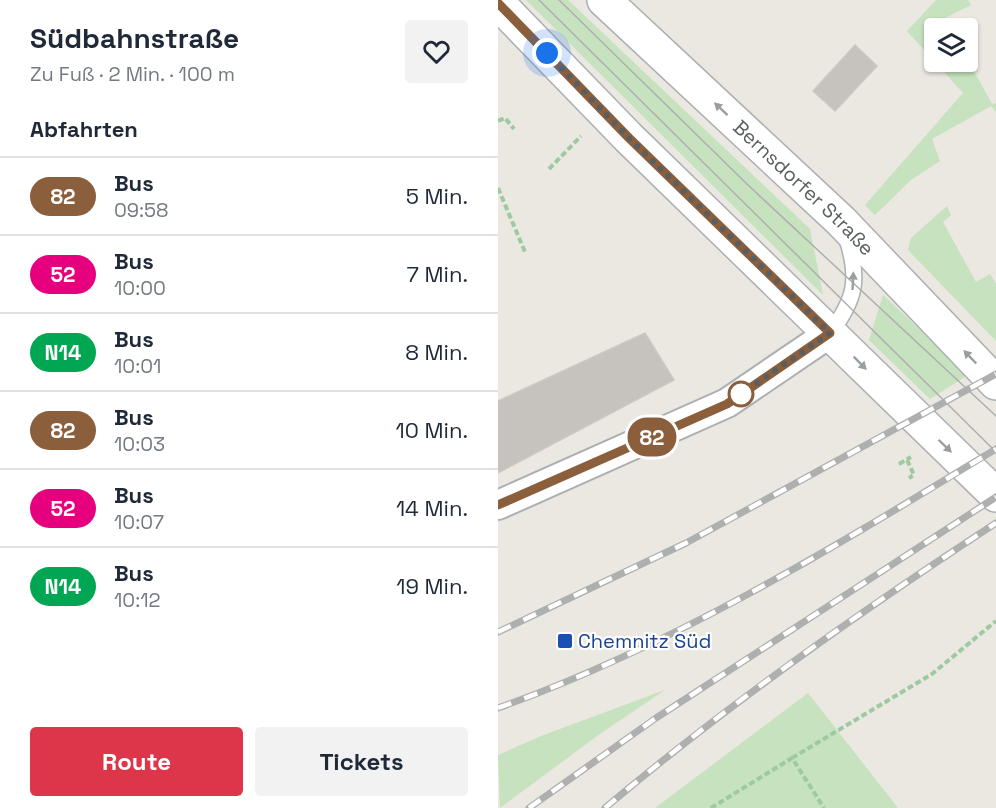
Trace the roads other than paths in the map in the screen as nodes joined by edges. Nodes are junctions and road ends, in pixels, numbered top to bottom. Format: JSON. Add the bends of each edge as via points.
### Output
{"nodes":[{"id":1,"x":604,"y":0,"type":"edge"},
{"id":2,"x":498,"y":3,"type":"edge"},
{"id":3,"x":841,"y":221,"type":"junction"},
{"id":4,"x":830,"y":333,"type":"junction"},
{"id":5,"x":996,"y":383,"type":"edge"},
{"id":6,"x":996,"y":495,"type":"edge"},
{"id":7,"x":498,"y":506,"type":"edge"}],
"edges":[{"from":3,"to":1,"type":"street","name":"Bernsdorfer Straße","one_way":true},
{"from":2,"to":4,"type":"street","via":[[629,138]]},
{"from":4,"to":3,"type":"lane","one_way":true,"via":[[849,308],[852,292],[854,260]]},
{"from":5,"to":3,"type":"street","name":"Bernsdorfer Straße","one_way":true},
{"from":4,"to":6,"type":"street","one_way":true},
{"from":4,"to":7,"type":"street","via":[[727,404]]}]}
